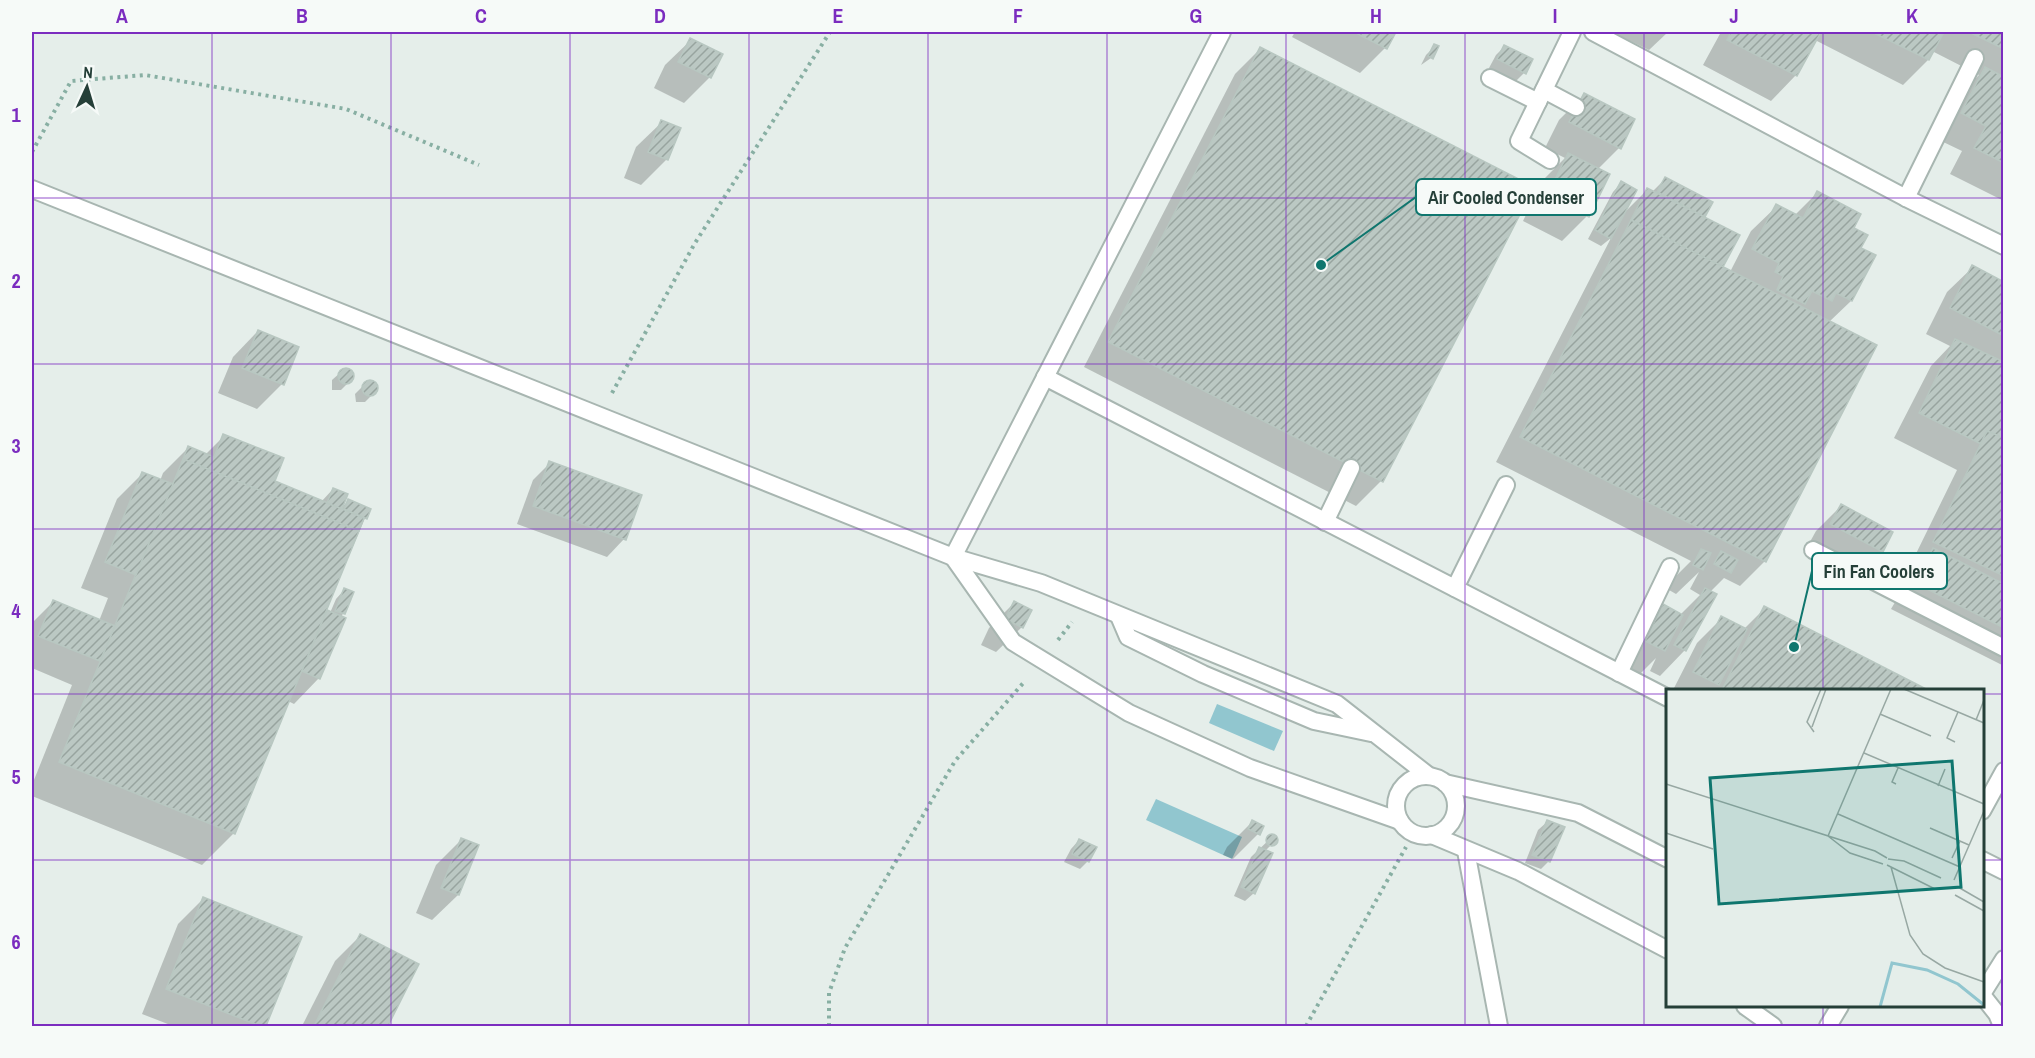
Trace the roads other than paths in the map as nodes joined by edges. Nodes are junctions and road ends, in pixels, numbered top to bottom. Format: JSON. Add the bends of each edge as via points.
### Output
{"nodes":[{"id":1,"x":1222,"y":32,"type":"edge"},
{"id":2,"x":1572,"y":32,"type":"edge"},
{"id":3,"x":1593,"y":32,"type":"edge"},
{"id":4,"x":1975,"y":58,"type":"dead end"},
{"id":5,"x":1490,"y":78,"type":"dead end"},
{"id":6,"x":1541,"y":96,"type":"junction"},
{"id":7,"x":1576,"y":107,"type":"dead end"},
{"id":8,"x":1550,"y":160,"type":"dead end"},
{"id":9,"x":32,"y":189,"type":"edge"},
{"id":10,"x":1906,"y":198,"type":"junction"},
{"id":11,"x":2004,"y":246,"type":"edge"},
{"id":12,"x":1045,"y":377,"type":"junction"},
{"id":13,"x":1351,"y":468,"type":"dead end"},
{"id":14,"x":1506,"y":485,"type":"dead end"},
{"id":15,"x":1325,"y":522,"type":"junction"},
{"id":16,"x":1813,"y":550,"type":"dead end"},
{"id":17,"x":953,"y":556,"type":"junction"},
{"id":18,"x":1670,"y":567,"type":"dead end"},
{"id":19,"x":1455,"y":588,"type":"junction"},
{"id":20,"x":1119,"y":616,"type":"junction"},
{"id":21,"x":2004,"y":648,"type":"edge"},
{"id":22,"x":1619,"y":673,"type":"junction"},
{"id":23,"x":1666,"y":697,"type":"edge"},
{"id":24,"x":1375,"y":733,"type":"junction"},
{"id":25,"x":2004,"y":771,"type":"edge"},
{"id":26,"x":1437,"y":779,"type":"junction"},
{"id":27,"x":1984,"y":809,"type":"edge"},
{"id":28,"x":1400,"y":821,"type":"junction"},
{"id":29,"x":1432,"y":835,"type":"junction"},
{"id":30,"x":1466,"y":851,"type":"junction"},
{"id":31,"x":1666,"y":858,"type":"edge"},
{"id":32,"x":1984,"y":861,"type":"edge"},
{"id":33,"x":2004,"y":871,"type":"edge"},
{"id":34,"x":1666,"y":949,"type":"edge"},
{"id":35,"x":2004,"y":959,"type":"edge"},
{"id":36,"x":1984,"y":993,"type":"edge"},
{"id":37,"x":1984,"y":997,"type":"edge"},
{"id":38,"x":1747,"y":1007,"type":"edge"},
{"id":39,"x":1839,"y":1007,"type":"edge"},
{"id":40,"x":1499,"y":1026,"type":"edge"},
{"id":41,"x":1773,"y":1026,"type":"edge"},
{"id":42,"x":1828,"y":1026,"type":"edge"},
{"id":43,"x":2002,"y":1026,"type":"edge"}],
"edges":[{"from":1,"to":12,"type":"lane"},
{"from":2,"to":6,"type":"lane"},
{"from":3,"to":10,"type":"lane"},
{"from":4,"to":10,"type":"lane"},
{"from":5,"to":6,"type":"lane"},
{"from":6,"to":7,"type":"lane"},
{"from":6,"to":8,"type":"lane","via":[[1519,141]]},
{"from":9,"to":17,"type":"lane"},
{"from":10,"to":11,"type":"lane"},
{"from":12,"to":15,"type":"lane"},
{"from":12,"to":17,"type":"lane"},
{"from":13,"to":15,"type":"lane"},
{"from":14,"to":19,"type":"lane"},
{"from":15,"to":19,"type":"lane"},
{"from":16,"to":21,"type":"lane"},
{"from":17,"to":20,"type":"lane","via":[[1041,583]]},
{"from":17,"to":28,"type":"lane","via":[[1013,642],[1129,713],[1250,768]]},
{"from":18,"to":22,"type":"lane"},
{"from":19,"to":22,"type":"lane"},
{"from":20,"to":24,"type":"lane","via":[[1337,704]]},
{"from":20,"to":24,"type":"lane","via":[[1128,637],[1203,674],[1314,721]]},
{"from":22,"to":23,"type":"lane"},
{"from":24,"to":26,"type":"lane"},
{"from":25,"to":27,"type":"lane"},
{"from":26,"to":28,"type":"lane","via":[[1420,776],[1403,786],[1396,803]]},
{"from":26,"to":29,"type":"lane","via":[[1455,799],[1456,808],[1448,826]]},
{"from":26,"to":31,"type":"lane","via":[[1578,813]]},
{"from":28,"to":29,"type":"lane","via":[[1414,833]]},
{"from":29,"to":30,"type":"lane"},
{"from":30,"to":34,"type":"lane","via":[[1518,871]]},
{"from":30,"to":40,"type":"lane"},
{"from":32,"to":33,"type":"lane"},
{"from":35,"to":36,"type":"lane"},
{"from":37,"to":43,"type":"lane"},
{"from":38,"to":41,"type":"lane"},
{"from":39,"to":42,"type":"lane"}]}
